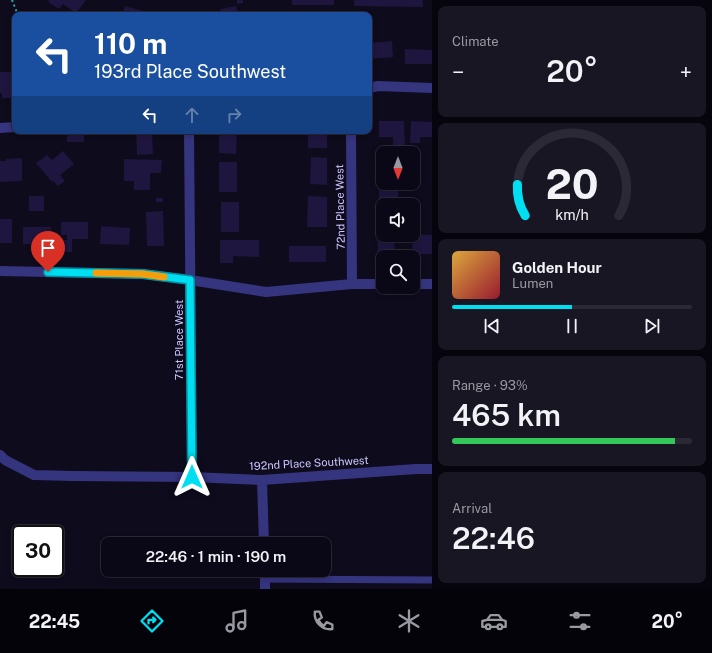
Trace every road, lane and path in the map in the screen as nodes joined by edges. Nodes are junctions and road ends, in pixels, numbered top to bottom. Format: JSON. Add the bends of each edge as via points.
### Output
{"nodes":[{"id":1,"x":12,"y":0,"type":"edge"},
{"id":2,"x":17,"y":12,"type":"edge"},
{"id":3,"x":372,"y":87,"type":"edge"},
{"id":4,"x":432,"y":88,"type":"edge"},
{"id":5,"x":12,"y":127,"type":"edge"},
{"id":6,"x":0,"y":128,"type":"edge"},
{"id":7,"x":189,"y":134,"type":"edge"},
{"id":8,"x":351,"y":134,"type":"edge"},
{"id":9,"x":0,"y":271,"type":"edge"},
{"id":10,"x":190,"y":280,"type":"junction"},
{"id":11,"x":352,"y":284,"type":"junction"},
{"id":12,"x":376,"y":284,"type":"edge"},
{"id":13,"x":420,"y":284,"type":"edge"},
{"id":14,"x":432,"y":284,"type":"edge"},
{"id":15,"x":0,"y":455,"type":"edge"},
{"id":16,"x":432,"y":469,"type":"edge"},
{"id":17,"x":192,"y":477,"type":"junction"},
{"id":18,"x":262,"y":480,"type":"junction"},
{"id":19,"x":264,"y":537,"type":"edge"},
{"id":20,"x":265,"y":579,"type":"edge"},
{"id":21,"x":432,"y":580,"type":"edge"}],
"edges":[{"from":1,"to":2,"type":"path"},
{"from":3,"to":4,"type":"street"},
{"from":5,"to":6,"type":"street"},
{"from":7,"to":10,"type":"street","name":"71st Place West"},
{"from":8,"to":11,"type":"street","name":"72nd Place West"},
{"from":9,"to":10,"type":"street","via":[[143,274]]},
{"from":10,"to":11,"type":"street","via":[[266,292]]},
{"from":10,"to":17,"type":"street","name":"71st Place West"},
{"from":11,"to":12,"type":"street"},
{"from":13,"to":14,"type":"street"},
{"from":15,"to":17,"type":"street","name":"192nd Place Southwest","via":[[34,475]]},
{"from":16,"to":18,"type":"street","name":"192nd Place Southwest"},
{"from":17,"to":18,"type":"street","name":"192nd Place Southwest"},
{"from":18,"to":19,"type":"street"},
{"from":20,"to":21,"type":"lane"}]}
